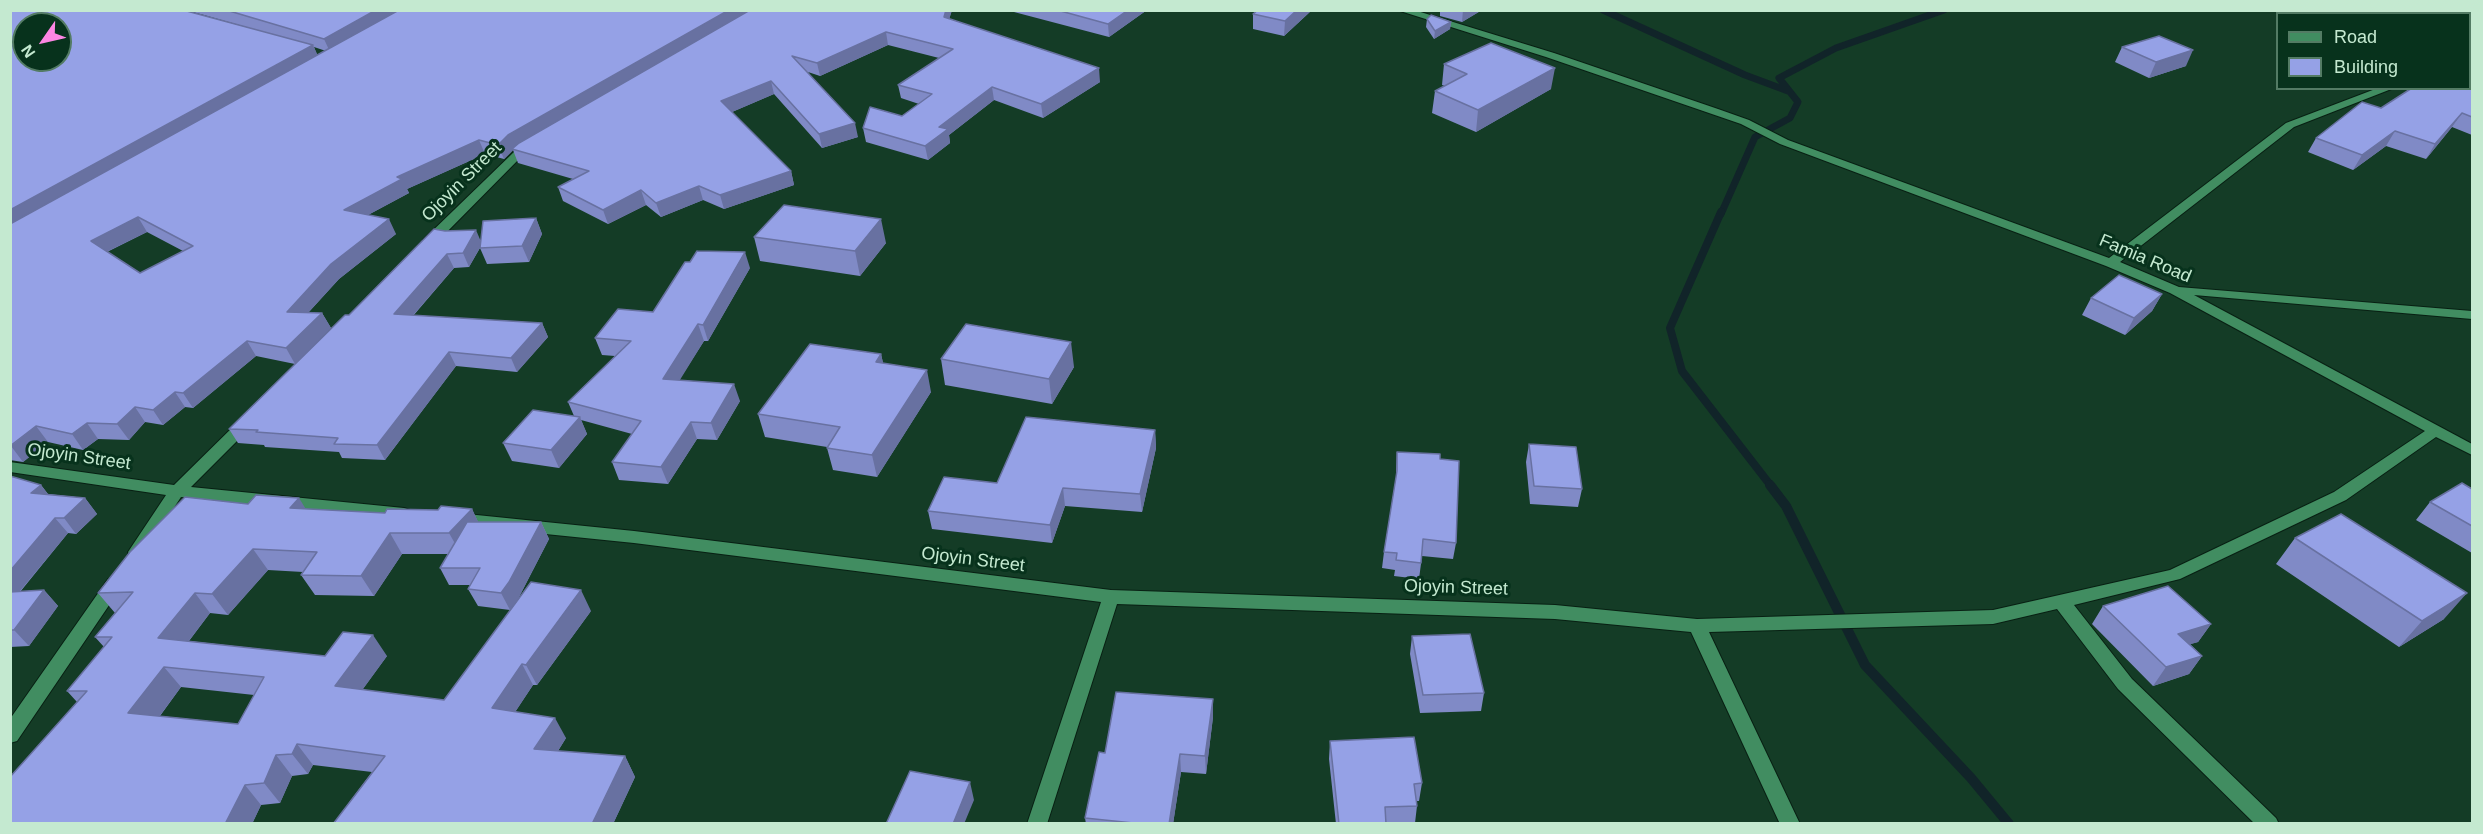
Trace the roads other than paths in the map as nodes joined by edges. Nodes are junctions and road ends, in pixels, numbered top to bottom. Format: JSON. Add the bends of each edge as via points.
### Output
{"nodes":[{"id":1,"x":1402,"y":10,"type":"edge"},
{"id":2,"x":1430,"y":14,"type":"edge"},
{"id":3,"x":2384,"y":90,"type":"edge"},
{"id":4,"x":550,"y":135,"type":"edge"},
{"id":5,"x":419,"y":252,"type":"edge"},
{"id":6,"x":2111,"y":263,"type":"junction"},
{"id":7,"x":2175,"y":290,"type":"junction"},
{"id":8,"x":2472,"y":315,"type":"edge"},
{"id":9,"x":261,"y":409,"type":"edge"},
{"id":10,"x":2435,"y":431,"type":"junction"},
{"id":11,"x":2472,"y":450,"type":"edge"},
{"id":12,"x":10,"y":467,"type":"edge"},
{"id":13,"x":177,"y":491,"type":"junction"},
{"id":14,"x":1111,"y":597,"type":"junction"},
{"id":15,"x":2060,"y":600,"type":"junction"},
{"id":16,"x":1697,"y":626,"type":"junction"},
{"id":17,"x":10,"y":735,"type":"edge"},
{"id":18,"x":1037,"y":824,"type":"edge"},
{"id":19,"x":1791,"y":824,"type":"edge"},
{"id":20,"x":2269,"y":824,"type":"edge"}],
"edges":[{"from":1,"to":2,"type":"street","name":"Famia Road"},
{"from":2,"to":6,"type":"street","name":"Famia Road","via":[[1745,122],[1784,142]]},
{"from":3,"to":6,"type":"street","via":[[2290,125]]},
{"from":4,"to":5,"type":"street","name":"Ojoyin Street","via":[[519,153]]},
{"from":6,"to":7,"type":"street","name":"Famia Road"},
{"from":7,"to":8,"type":"street"},
{"from":7,"to":10,"type":"street","name":"Famia Road"},
{"from":9,"to":13,"type":"street"},
{"from":10,"to":11,"type":"street","name":"Famia Road"},
{"from":10,"to":15,"type":"street","name":"Ojoyin Street","via":[[2340,496],[2174,575]]},
{"from":12,"to":13,"type":"street","name":"Ojoyin Street"},
{"from":13,"to":14,"type":"street","name":"Ojoyin Street","via":[[634,537]]},
{"from":13,"to":17,"type":"street"},
{"from":14,"to":16,"type":"street","name":"Ojoyin Street","via":[[1555,612]]},
{"from":14,"to":18,"type":"street"},
{"from":15,"to":16,"type":"street","name":"Ojoyin Street","via":[[1993,617]]},
{"from":15,"to":20,"type":"street","via":[[2125,684]]},
{"from":16,"to":19,"type":"street"}]}
